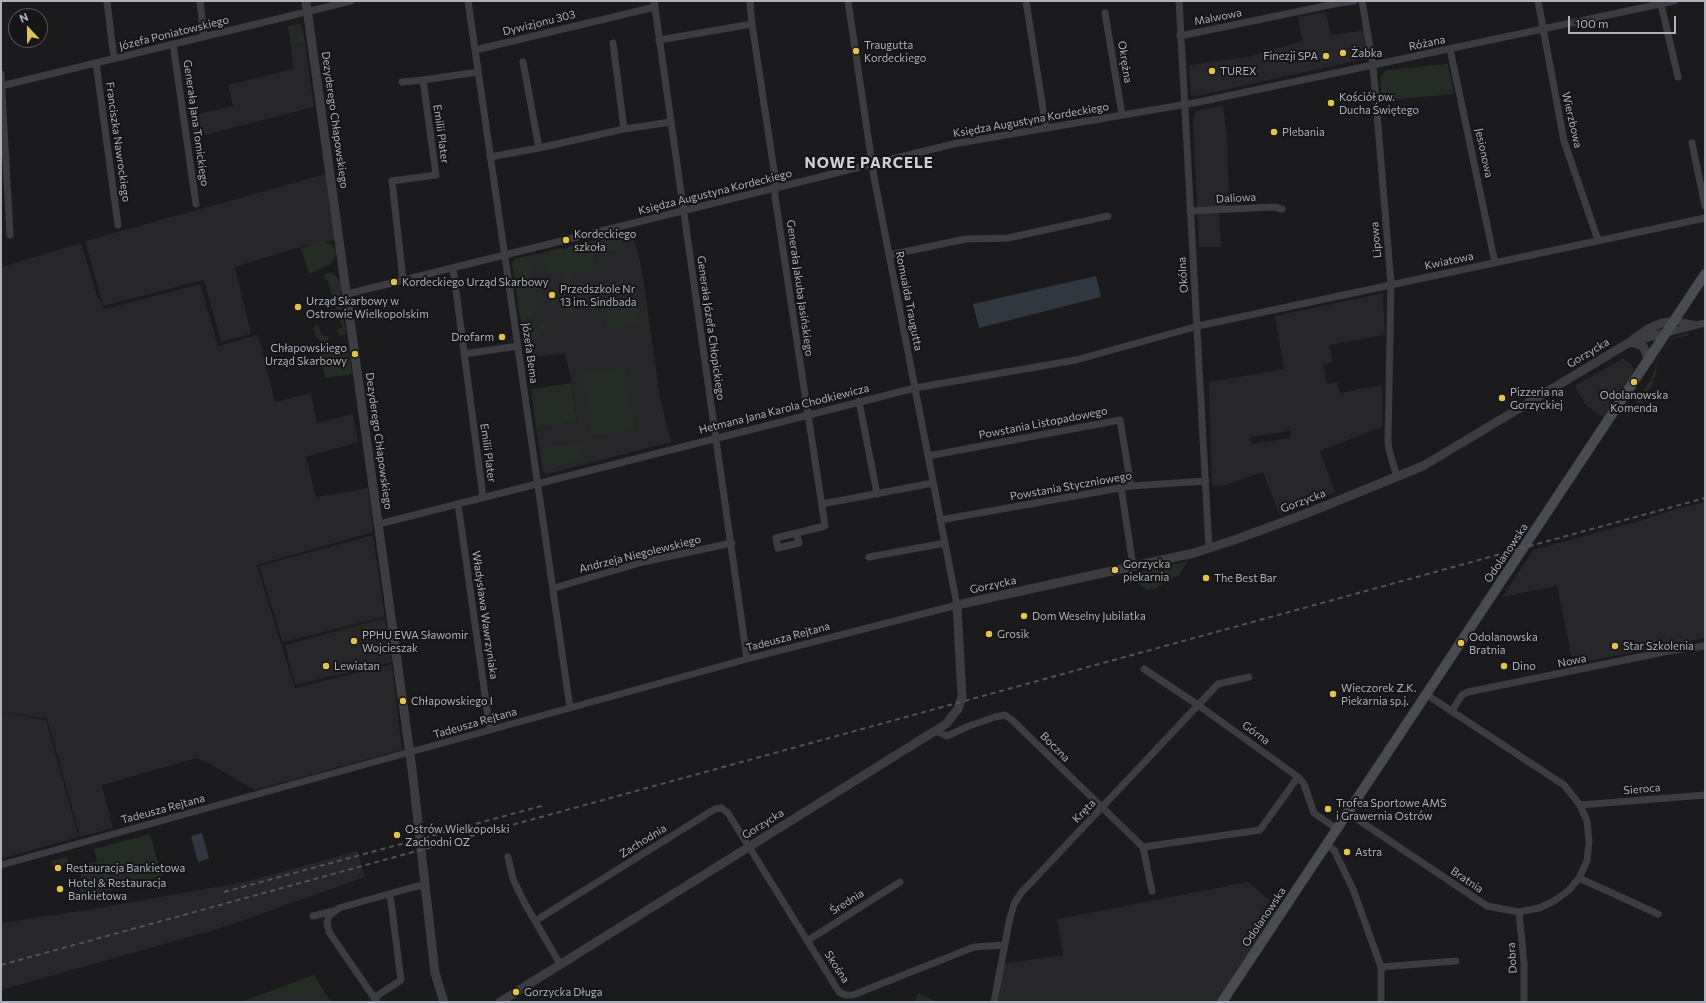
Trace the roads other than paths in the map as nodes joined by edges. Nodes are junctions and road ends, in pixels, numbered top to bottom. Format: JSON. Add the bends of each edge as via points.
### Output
{"nodes":[{"id":1,"x":107,"y":1,"type":"edge"},
{"id":2,"x":200,"y":1,"type":"edge"},
{"id":3,"x":306,"y":1,"type":"edge"},
{"id":4,"x":351,"y":1,"type":"edge"},
{"id":5,"x":468,"y":1,"type":"edge"},
{"id":6,"x":848,"y":1,"type":"edge"},
{"id":7,"x":1026,"y":1,"type":"edge"},
{"id":8,"x":1179,"y":1,"type":"edge"},
{"id":9,"x":1354,"y":1,"type":"edge"},
{"id":10,"x":1362,"y":1,"type":"edge"},
{"id":11,"x":1538,"y":1,"type":"edge"},
{"id":12,"x":1674,"y":1,"type":"edge"},
{"id":13,"x":750,"y":2,"type":"dead end"},
{"id":14,"x":654,"y":4,"type":"edge"},
{"id":15,"x":1662,"y":4,"type":"junction"},
{"id":16,"x":308,"y":12,"type":"junction"},
{"id":17,"x":1105,"y":13,"type":"dead end"},
{"id":18,"x":752,"y":24,"type":"junction"},
{"id":19,"x":1543,"y":30,"type":"junction"},
{"id":20,"x":1180,"y":36,"type":"junction"},
{"id":21,"x":204,"y":37,"type":"junction"},
{"id":22,"x":659,"y":40,"type":"junction"},
{"id":23,"x":613,"y":43,"type":"dead end"},
{"id":24,"x":174,"y":44,"type":"junction"},
{"id":25,"x":1450,"y":49,"type":"junction"},
{"id":26,"x":475,"y":50,"type":"junction"},
{"id":27,"x":114,"y":59,"type":"junction"},
{"id":28,"x":523,"y":62,"type":"dead end"},
{"id":29,"x":96,"y":63,"type":"junction"},
{"id":30,"x":1373,"y":65,"type":"junction"},
{"id":31,"x":478,"y":72,"type":"junction"},
{"id":32,"x":1,"y":74,"type":"edge"},
{"id":33,"x":1678,"y":77,"type":"dead end"},
{"id":34,"x":423,"y":80,"type":"junction"},
{"id":35,"x":402,"y":82,"type":"dead end"},
{"id":36,"x":1,"y":86,"type":"edge"},
{"id":37,"x":1185,"y":105,"type":"junction"},
{"id":38,"x":1122,"y":115,"type":"junction"},
{"id":39,"x":671,"y":122,"type":"junction"},
{"id":40,"x":1046,"y":128,"type":"junction"},
{"id":41,"x":624,"y":129,"type":"junction"},
{"id":42,"x":1692,"y":143,"type":"dead end"},
{"id":43,"x":539,"y":148,"type":"junction"},
{"id":44,"x":490,"y":157,"type":"junction"},
{"id":45,"x":872,"y":165,"type":"junction"},
{"id":46,"x":775,"y":188,"type":"junction"},
{"id":47,"x":196,"y":204,"type":"dead end"},
{"id":48,"x":1705,"y":206,"type":"edge"},
{"id":49,"x":1282,"y":209,"type":"dead end"},
{"id":50,"x":684,"y":211,"type":"junction"},
{"id":51,"x":1190,"y":211,"type":"junction"},
{"id":52,"x":1108,"y":216,"type":"dead end"},
{"id":53,"x":1705,"y":218,"type":"edge"},
{"id":54,"x":118,"y":225,"type":"dead end"},
{"id":55,"x":10,"y":236,"type":"dead end"},
{"id":56,"x":1598,"y":240,"type":"junction"},
{"id":57,"x":504,"y":255,"type":"junction"},
{"id":58,"x":889,"y":255,"type":"junction"},
{"id":59,"x":1495,"y":262,"type":"junction"},
{"id":60,"x":453,"y":268,"type":"junction"},
{"id":61,"x":1705,"y":274,"type":"edge"},
{"id":62,"x":403,"y":280,"type":"junction"},
{"id":63,"x":1391,"y":284,"type":"junction"},
{"id":64,"x":347,"y":294,"type":"junction"},
{"id":65,"x":1674,"y":321,"type":"junction"},
{"id":66,"x":1702,"y":324,"type":"edge"},
{"id":67,"x":1198,"y":326,"type":"junction"},
{"id":68,"x":1666,"y":333,"type":"junction"},
{"id":69,"x":1630,"y":342,"type":"junction"},
{"id":70,"x":518,"y":346,"type":"junction"},
{"id":71,"x":464,"y":354,"type":"junction"},
{"id":72,"x":1649,"y":360,"type":"junction"},
{"id":73,"x":914,"y":388,"type":"junction"},
{"id":74,"x":859,"y":401,"type":"junction"},
{"id":75,"x":808,"y":414,"type":"junction"},
{"id":76,"x":716,"y":438,"type":"junction"},
{"id":77,"x":928,"y":456,"type":"junction"},
{"id":78,"x":1397,"y":477,"type":"junction"},
{"id":79,"x":1206,"y":481,"type":"junction"},
{"id":80,"x":539,"y":483,"type":"junction"},
{"id":81,"x":933,"y":483,"type":"junction"},
{"id":82,"x":1131,"y":486,"type":"junction"},
{"id":83,"x":1121,"y":487,"type":"junction"},
{"id":84,"x":877,"y":494,"type":"junction"},
{"id":85,"x":483,"y":497,"type":"junction"},
{"id":86,"x":458,"y":504,"type":"junction"},
{"id":87,"x":822,"y":504,"type":"junction"},
{"id":88,"x":940,"y":520,"type":"junction"},
{"id":89,"x":379,"y":524,"type":"junction"},
{"id":90,"x":796,"y":533,"type":"dead end"},
{"id":91,"x":732,"y":543,"type":"junction"},
{"id":92,"x":945,"y":543,"type":"junction"},
{"id":93,"x":1210,"y":548,"type":"junction"},
{"id":94,"x":869,"y":557,"type":"dead end"},
{"id":95,"x":1133,"y":566,"type":"junction"},
{"id":96,"x":554,"y":588,"type":"junction"},
{"id":97,"x":957,"y":605,"type":"junction"},
{"id":98,"x":1705,"y":646,"type":"edge"},
{"id":99,"x":747,"y":659,"type":"junction"},
{"id":100,"x":1144,"y":669,"type":"dead end"},
{"id":101,"x":1249,"y":677,"type":"dead end"},
{"id":102,"x":1427,"y":695,"type":"junction"},
{"id":103,"x":1198,"y":705,"type":"junction"},
{"id":104,"x":570,"y":708,"type":"junction"},
{"id":105,"x":1452,"y":711,"type":"junction"},
{"id":106,"x":490,"y":730,"type":"junction"},
{"id":107,"x":936,"y":731,"type":"junction"},
{"id":108,"x":410,"y":752,"type":"junction"},
{"id":109,"x":1298,"y":776,"type":"junction"},
{"id":110,"x":1705,"y":795,"type":"edge"},
{"id":111,"x":1580,"y":805,"type":"junction"},
{"id":112,"x":1102,"y":809,"type":"junction"},
{"id":113,"x":1348,"y":813,"type":"junction"},
{"id":114,"x":1337,"y":830,"type":"junction"},
{"id":115,"x":1326,"y":845,"type":"junction"},
{"id":116,"x":750,"y":847,"type":"junction"},
{"id":117,"x":1143,"y":847,"type":"junction"},
{"id":118,"x":508,"y":857,"type":"dead end"},
{"id":119,"x":1,"y":865,"type":"edge"},
{"id":120,"x":1579,"y":878,"type":"junction"},
{"id":121,"x":900,"y":882,"type":"dead end"},
{"id":122,"x":425,"y":885,"type":"junction"},
{"id":123,"x":1152,"y":891,"type":"dead end"},
{"id":124,"x":390,"y":894,"type":"junction"},
{"id":125,"x":333,"y":911,"type":"junction"},
{"id":126,"x":1519,"y":912,"type":"junction"},
{"id":127,"x":1658,"y":914,"type":"dead end"},
{"id":128,"x":313,"y":916,"type":"dead end"},
{"id":129,"x":535,"y":921,"type":"junction"},
{"id":130,"x":807,"y":941,"type":"junction"},
{"id":131,"x":1004,"y":945,"type":"junction"},
{"id":132,"x":1456,"y":961,"type":"dead end"},
{"id":133,"x":560,"y":964,"type":"junction"},
{"id":134,"x":1381,"y":967,"type":"junction"},
{"id":135,"x":376,"y":1000,"type":"edge"},
{"id":136,"x":444,"y":1002,"type":"edge"},
{"id":137,"x":500,"y":1002,"type":"edge"},
{"id":138,"x":994,"y":1002,"type":"edge"},
{"id":139,"x":1222,"y":1002,"type":"edge"},
{"id":140,"x":1381,"y":1002,"type":"edge"},
{"id":141,"x":1524,"y":1002,"type":"edge"}],
"edges":[{"from":1,"to":27,"type":"street"},
{"from":2,"to":21,"type":"street"},
{"from":3,"to":16,"type":"street","name":"Dezyderego Chłapowskiego"},
{"from":4,"to":16,"type":"street","name":"Józefa Poniatowskiego"},
{"from":5,"to":26,"type":"street","name":"Józefa Bema"},
{"from":6,"to":45,"type":"street","name":"Romualda Traugutta"},
{"from":7,"to":40,"type":"street"},
{"from":8,"to":20,"type":"street","name":"Okólna"},
{"from":9,"to":20,"type":"street","name":"Malwowa"},
{"from":10,"to":30,"type":"street","name":"Lipowa"},
{"from":11,"to":19,"type":"street","name":"Wierzbowa"},
{"from":12,"to":15,"type":"street","name":"Różana"},
{"from":13,"to":18,"type":"street","name":"Generała Jakuba Jasińskiego"},
{"from":14,"to":22,"type":"street","name":"Generała Józefa Chłopickiego"},
{"from":14,"to":26,"type":"street","name":"Dywizjonu 303"},
{"from":15,"to":19,"type":"street","name":"Różana"},
{"from":15,"to":33,"type":"street"},
{"from":16,"to":21,"type":"street","name":"Józefa Poniatowskiego"},
{"from":16,"to":64,"type":"street","name":"Dezyderego Chłapowskiego"},
{"from":17,"to":38,"type":"street","name":"Okrężna"},
{"from":18,"to":22,"type":"street"},
{"from":18,"to":46,"type":"street","name":"Generała Jakuba Jasińskiego"},
{"from":19,"to":25,"type":"street","name":"Różana"},
{"from":19,"to":56,"type":"street","name":"Wierzbowa","via":[[1564,141]]},
{"from":20,"to":37,"type":"street","name":"Okólna"},
{"from":21,"to":24,"type":"street","name":"Józefa Poniatowskiego"},
{"from":22,"to":39,"type":"street","name":"Generała Józefa Chłopickiego"},
{"from":23,"to":41,"type":"street"},
{"from":24,"to":27,"type":"street","name":"Józefa Poniatowskiego"},
{"from":24,"to":47,"type":"street","name":"Generała Jana Tomickiego"},
{"from":25,"to":30,"type":"street","name":"Różana"},
{"from":25,"to":59,"type":"street","name":"Jesionowa"},
{"from":26,"to":31,"type":"street","name":"Józefa Bema"},
{"from":27,"to":29,"type":"street","name":"Józefa Poniatowskiego"},
{"from":28,"to":43,"type":"street"},
{"from":29,"to":36,"type":"street","name":"Józefa Poniatowskiego"},
{"from":29,"to":54,"type":"street","name":"Franciszka Nawrockiego"},
{"from":30,"to":37,"type":"street","name":"Różana"},
{"from":30,"to":63,"type":"street","name":"Lipowa"},
{"from":31,"to":34,"type":"street"},
{"from":31,"to":44,"type":"street","name":"Józefa Bema"},
{"from":32,"to":36,"type":"street"},
{"from":34,"to":35,"type":"street"},
{"from":34,"to":62,"type":"street","name":"Emilii Plater","via":[[436,174],[392,181]]},
{"from":36,"to":55,"type":"street"},
{"from":37,"to":38,"type":"street","name":"Księdza Augustyna Kordeckiego"},
{"from":37,"to":51,"type":"street","name":"Okólna"},
{"from":38,"to":40,"type":"street","name":"Księdza Augustyna Kordeckiego"},
{"from":39,"to":41,"type":"street"},
{"from":39,"to":50,"type":"street","name":"Generała Józefa Chłopickiego"},
{"from":40,"to":45,"type":"street","name":"Księdza Augustyna Kordeckiego","via":[[959,143]]},
{"from":41,"to":43,"type":"street"},
{"from":42,"to":48,"type":"street"},
{"from":43,"to":44,"type":"street"},
{"from":44,"to":57,"type":"street","name":"Józefa Bema"},
{"from":45,"to":46,"type":"street","name":"Księdza Augustyna Kordeckiego"},
{"from":45,"to":58,"type":"street","name":"Romualda Traugutta"},
{"from":46,"to":50,"type":"street","name":"Księdza Augustyna Kordeckiego"},
{"from":46,"to":75,"type":"street","name":"Generała Jakuba Jasińskiego"},
{"from":49,"to":51,"type":"street","name":"Daliowa","via":[[1274,207]]},
{"from":50,"to":57,"type":"street","name":"Księdza Augustyna Kordeckiego"},
{"from":50,"to":76,"type":"street","name":"Generała Józefa Chłopickiego"},
{"from":51,"to":67,"type":"street","name":"Okólna"},
{"from":52,"to":58,"type":"street","via":[[1008,238],[966,239]]},
{"from":53,"to":56,"type":"street","name":"Kwiatowa"},
{"from":56,"to":59,"type":"street","name":"Kwiatowa"},
{"from":57,"to":60,"type":"street","name":"Księdza Augustyna Kordeckiego"},
{"from":57,"to":70,"type":"street","name":"Józefa Bema"},
{"from":58,"to":73,"type":"street","name":"Romualda Traugutta"},
{"from":59,"to":63,"type":"street","name":"Kwiatowa"},
{"from":60,"to":62,"type":"street","name":"Księdza Augustyna Kordeckiego"},
{"from":60,"to":71,"type":"street","name":"Emilii Plater"},
{"from":61,"to":65,"type":"main road","name":"Odolanowska"},
{"from":62,"to":64,"type":"street","name":"Księdza Augustyna Kordeckiego"},
{"from":63,"to":67,"type":"street","name":"Kwiatowa"},
{"from":63,"to":78,"type":"street","name":"Lipowa","via":[[1388,440]]},
{"from":64,"to":89,"type":"street","name":"Dezyderego Chłapowskiego"},
{"from":65,"to":66,"type":"street"},
{"from":65,"to":68,"type":"main road","name":"Odolanowska"},
{"from":65,"to":69,"type":"street","name":"Gorzycka","via":[[1655,325]]},
{"from":66,"to":68,"type":"street"},
{"from":67,"to":73,"type":"street","name":"Hetmana Jana Karola Chodkiewicza","via":[[1076,360]]},
{"from":67,"to":79,"type":"street","name":"Okólna"},
{"from":68,"to":69,"type":"street","name":"Gorzycka"},
{"from":68,"to":72,"type":"main road","name":"Odolanowska"},
{"from":69,"to":72,"type":"street","via":[[1643,346]]},
{"from":69,"to":78,"type":"street","name":"Gorzycka","via":[[1432,461]]},
{"from":70,"to":71,"type":"street"},
{"from":70,"to":80,"type":"street","name":"Józefa Bema"},
{"from":71,"to":85,"type":"street","name":"Emilii Plater"},
{"from":72,"to":102,"type":"main road","name":"Odolanowska"},
{"from":73,"to":74,"type":"street","name":"Hetmana Jana Karola Chodkiewicza"},
{"from":73,"to":77,"type":"street","name":"Romualda Traugutta"},
{"from":74,"to":75,"type":"street","name":"Hetmana Jana Karola Chodkiewicza"},
{"from":74,"to":84,"type":"street"},
{"from":75,"to":76,"type":"street","name":"Hetmana Jana Karola Chodkiewicza"},
{"from":75,"to":87,"type":"street","name":"Generała Jakuba Jasińskiego"},
{"from":76,"to":80,"type":"street","name":"Hetmana Jana Karola Chodkiewicza"},
{"from":76,"to":91,"type":"street","name":"Generała Józefa Chłopickiego"},
{"from":77,"to":81,"type":"street","name":"Romualda Traugutta"},
{"from":77,"to":82,"type":"street","name":"Powstania Listopadowego","via":[[1120,420]]},
{"from":78,"to":93,"type":"street","name":"Gorzycka"},
{"from":79,"to":82,"type":"street","name":"Powstania Styczniowego"},
{"from":79,"to":93,"type":"street","name":"Okólna"},
{"from":80,"to":85,"type":"street","name":"Hetmana Jana Karola Chodkiewicza"},
{"from":80,"to":96,"type":"street","name":"Józefa Bema"},
{"from":81,"to":84,"type":"street"},
{"from":81,"to":88,"type":"street","name":"Romualda Traugutta"},
{"from":82,"to":83,"type":"street","name":"Powstania Styczniowego"},
{"from":83,"to":88,"type":"street","name":"Powstania Styczniowego"},
{"from":83,"to":95,"type":"street"},
{"from":84,"to":87,"type":"street"},
{"from":85,"to":86,"type":"street","name":"Hetmana Jana Karola Chodkiewicza"},
{"from":86,"to":89,"type":"street","name":"Hetmana Jana Karola Chodkiewicza"},
{"from":86,"to":106,"type":"street","name":"Władysława Wawrzyniaka"},
{"from":87,"to":90,"type":"street","name":"Generała Jakuba Jasińskiego","via":[[825,526]]},
{"from":88,"to":92,"type":"street","name":"Romualda Traugutta"},
{"from":89,"to":108,"type":"street","name":"Dezyderego Chłapowskiego"},
{"from":91,"to":96,"type":"street","name":"Andrzeja Niegolewskiego","via":[[643,562]]},
{"from":91,"to":99,"type":"street","name":"Generała Józefa Chłopickiego"},
{"from":92,"to":94,"type":"street"},
{"from":92,"to":97,"type":"street","name":"Romualda Traugutta"},
{"from":93,"to":95,"type":"street","name":"Gorzycka"},
{"from":95,"to":97,"type":"street","name":"Gorzycka"},
{"from":96,"to":104,"type":"street","name":"Józefa Bema"},
{"from":97,"to":99,"type":"street","name":"Tadeusza Rejtana"},
{"from":97,"to":107,"type":"street","name":"Gorzycka","via":[[962,697],[954,716]]},
{"from":98,"to":105,"type":"street","name":"Nowa","via":[[1468,692],[1462,695]]},
{"from":99,"to":104,"type":"street","name":"Tadeusza Rejtana"},
{"from":100,"to":103,"type":"street","name":"Górna"},
{"from":101,"to":103,"type":"street","name":"Kręta","via":[[1218,684]]},
{"from":102,"to":105,"type":"street","name":"Bratnia"},
{"from":102,"to":113,"type":"main road","name":"Odolanowska"},
{"from":103,"to":109,"type":"street","name":"Górna"},
{"from":103,"to":112,"type":"street","name":"Kręta"},
{"from":104,"to":106,"type":"street","name":"Tadeusza Rejtana"},
{"from":105,"to":111,"type":"street","name":"Bratnia","via":[[1564,785]]},
{"from":106,"to":108,"type":"street","name":"Tadeusza Rejtana"},
{"from":107,"to":112,"type":"street","name":"Boczna","via":[[947,736],[1005,715]]},
{"from":107,"to":116,"type":"street","name":"Gorzycka"},
{"from":108,"to":119,"type":"street","name":"Tadeusza Rejtana"},
{"from":108,"to":122,"type":"street","name":"Dezyderego Chłapowskiego"},
{"from":109,"to":114,"type":"street","name":"Górna","via":[[1304,784],[1314,813]]},
{"from":109,"to":117,"type":"street","via":[[1260,830]]},
{"from":110,"to":111,"type":"street","name":"Sieroca"},
{"from":111,"to":120,"type":"street","name":"Bratnia","via":[[1587,821],[1589,842],[1587,861]]},
{"from":112,"to":117,"type":"street","name":"Boczna"},
{"from":112,"to":131,"type":"street","name":"Kręta","via":[[1021,893],[1014,904]]},
{"from":113,"to":114,"type":"main road","name":"Odolanowska"},
{"from":113,"to":126,"type":"street","name":"Bratnia","via":[[1487,906]]},
{"from":114,"to":115,"type":"main road","name":"Odolanowska"},
{"from":115,"to":134,"type":"street","via":[[1334,850],[1353,889]]},
{"from":115,"to":139,"type":"main road","name":"Odolanowska"},
{"from":116,"to":129,"type":"street","name":"Zachodnia","via":[[725,809],[715,809]]},
{"from":116,"to":130,"type":"street","name":"Skośna"},
{"from":116,"to":133,"type":"street","name":"Gorzycka"},
{"from":117,"to":123,"type":"street"},
{"from":118,"to":129,"type":"street","via":[[513,879]]},
{"from":120,"to":126,"type":"street","name":"Bratnia","via":[[1569,890],[1554,901],[1539,908]]},
{"from":120,"to":127,"type":"street"},
{"from":121,"to":130,"type":"street","name":"Średnia"},
{"from":122,"to":124,"type":"street"},
{"from":122,"to":136,"type":"street","name":"Dezyderego Chłapowskiego","via":[[435,973]]},
{"from":124,"to":125,"type":"street"},
{"from":124,"to":135,"type":"street","via":[[401,980]]},
{"from":125,"to":128,"type":"street"},
{"from":125,"to":135,"type":"street","via":[[327,923],[329,932]]},
{"from":126,"to":141,"type":"street","name":"Dobra","via":[[1524,963]]},
{"from":129,"to":133,"type":"street"},
{"from":130,"to":131,"type":"street","name":"Skośna","via":[[839,992],[845,995],[853,995],[974,947]]},
{"from":131,"to":138,"type":"street","name":"Kręta"},
{"from":132,"to":134,"type":"street"},
{"from":133,"to":137,"type":"street","name":"Gorzycka"},
{"from":134,"to":140,"type":"street"}]}
